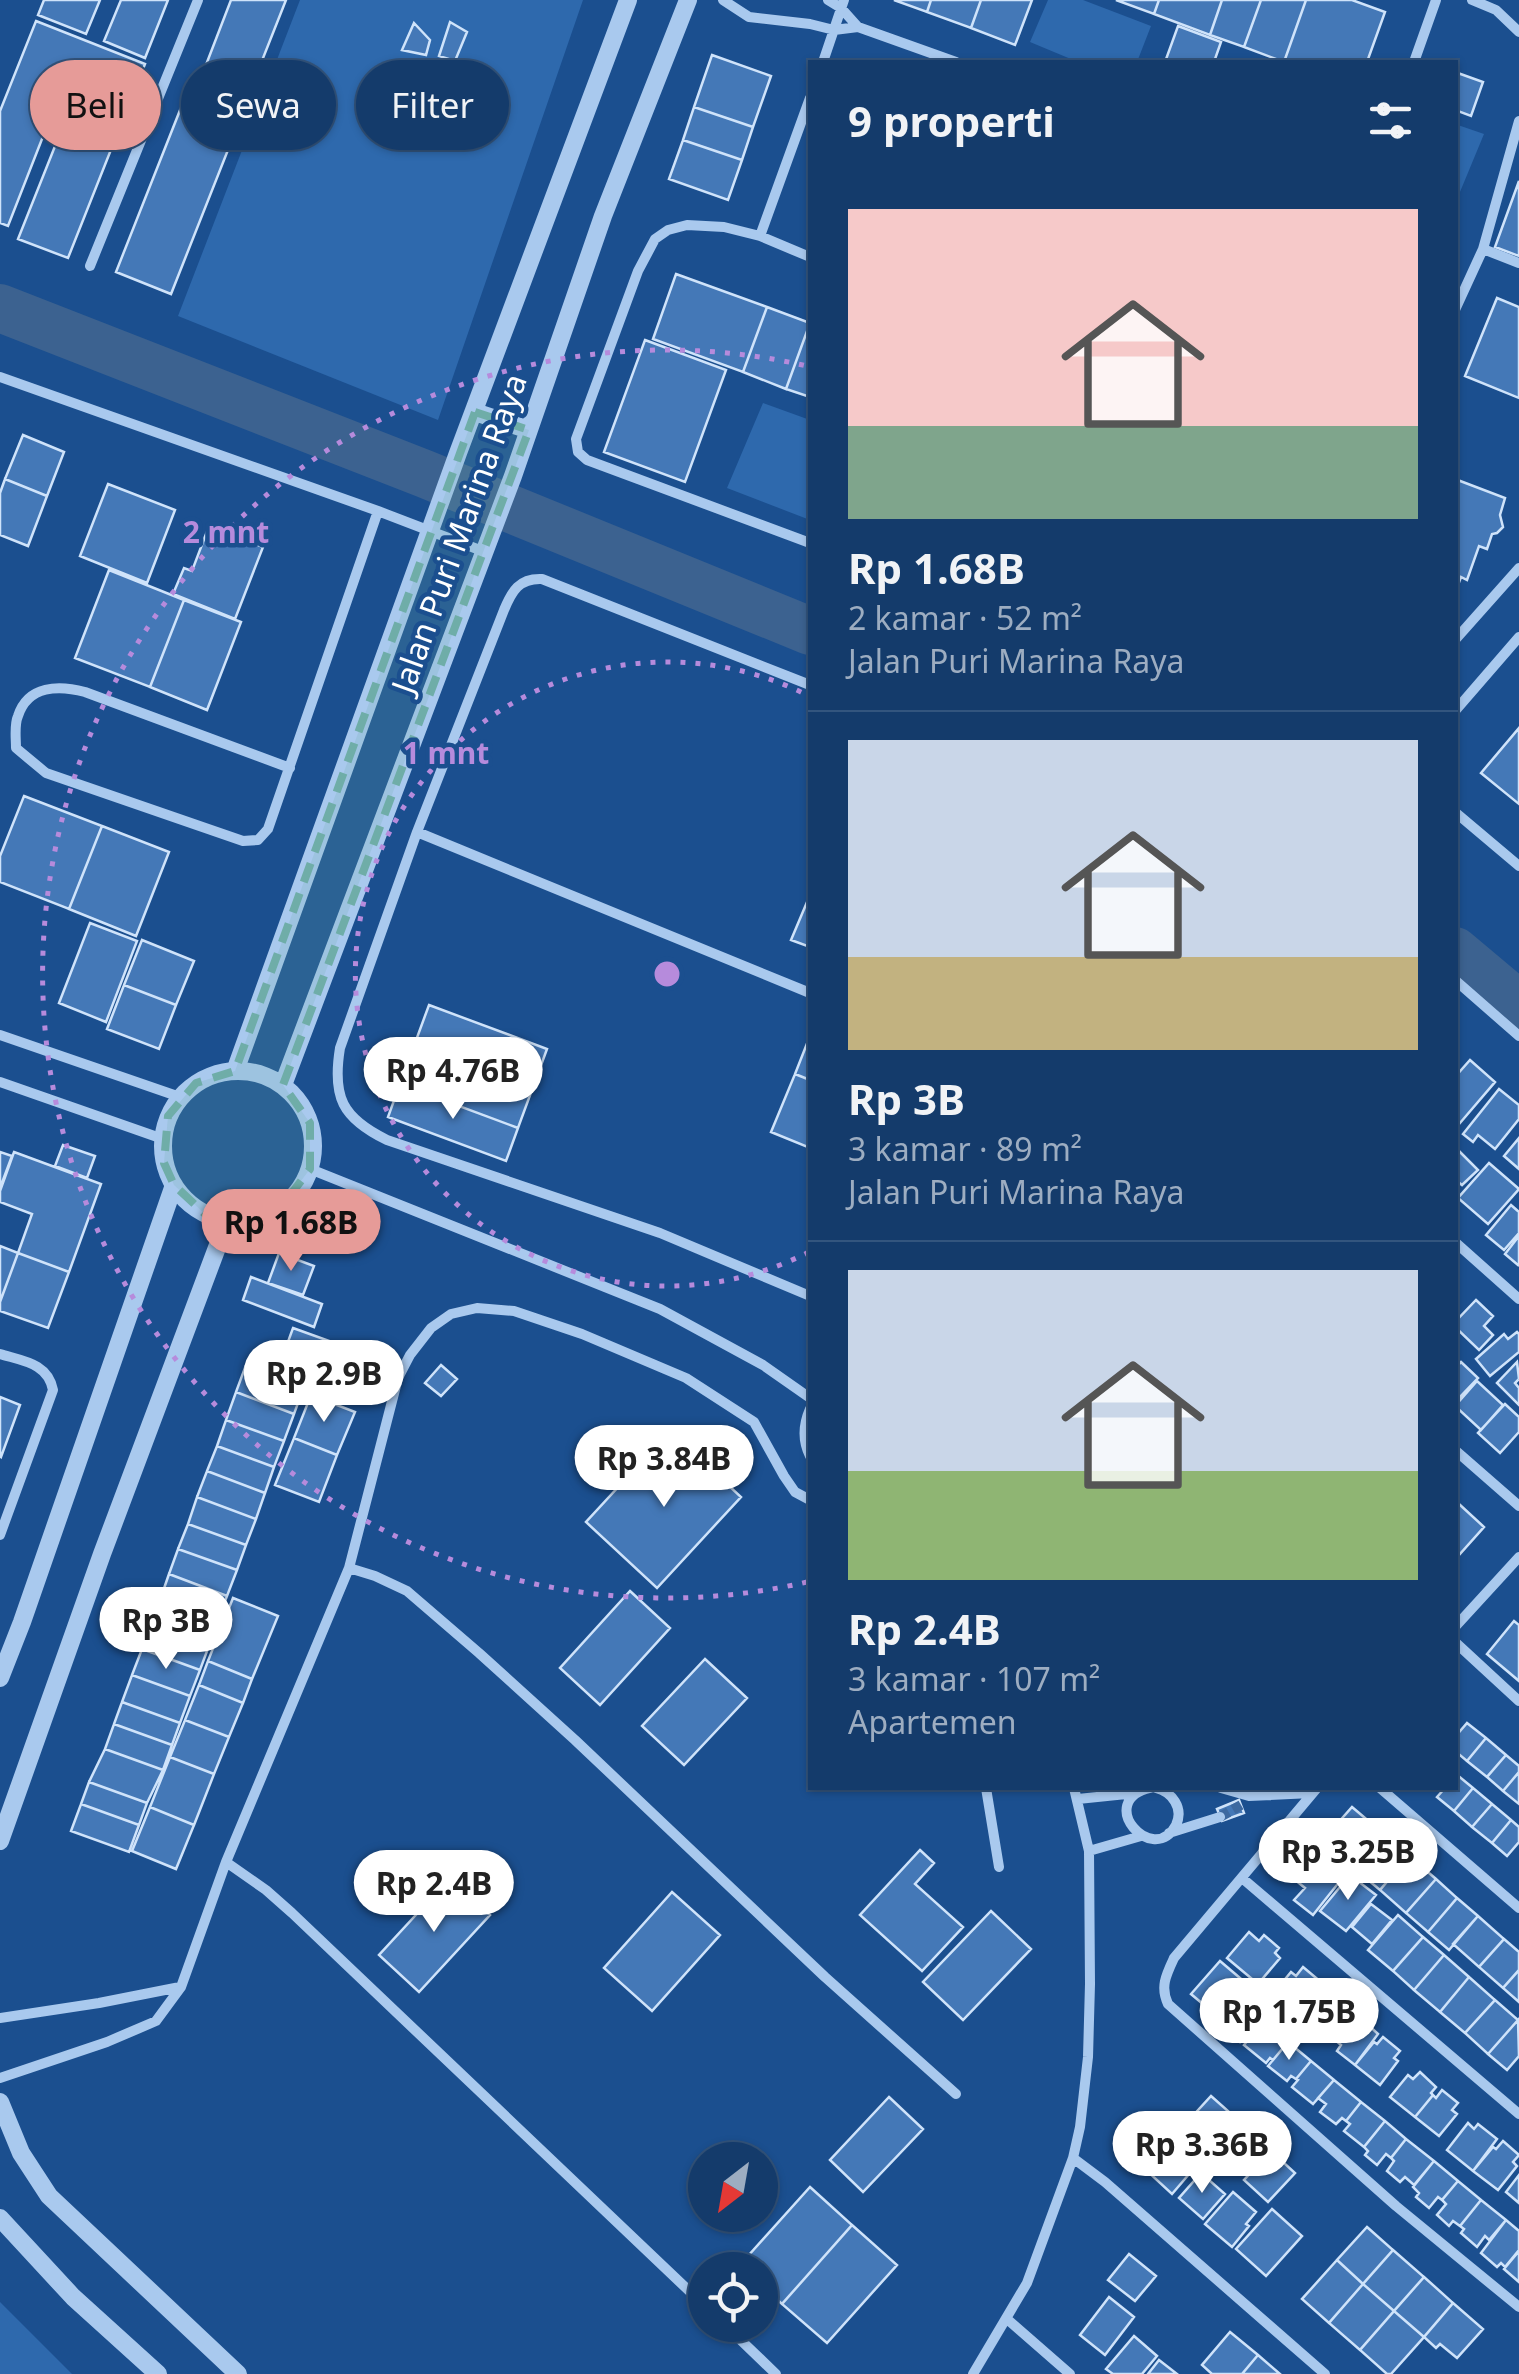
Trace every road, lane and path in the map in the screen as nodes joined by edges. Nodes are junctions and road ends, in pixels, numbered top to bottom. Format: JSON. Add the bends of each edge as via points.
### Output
{"nodes":[{"id":1,"x":198,"y":0,"type":"edge"},
{"id":2,"x":628,"y":0,"type":"edge"},
{"id":3,"x":688,"y":0,"type":"edge"},
{"id":4,"x":722,"y":0,"type":"edge"},
{"id":5,"x":828,"y":0,"type":"edge"},
{"id":6,"x":1436,"y":0,"type":"edge"},
{"id":7,"x":1472,"y":0,"type":"edge"},
{"id":8,"x":842,"y":4,"type":"edge"},
{"id":9,"x":858,"y":27,"type":"junction"},
{"id":10,"x":834,"y":30,"type":"junction"},
{"id":11,"x":1519,"y":32,"type":"edge"},
{"id":12,"x":823,"y":60,"type":"edge"},
{"id":13,"x":950,"y":60,"type":"edge"},
{"id":14,"x":1415,"y":60,"type":"edge"},
{"id":15,"x":808,"y":104,"type":"edge"},
{"id":16,"x":1519,"y":122,"type":"edge"},
{"id":17,"x":760,"y":236,"type":"junction"},
{"id":18,"x":1482,"y":249,"type":"junction"},
{"id":19,"x":808,"y":256,"type":"edge"},
{"id":20,"x":1519,"y":263,"type":"edge"},
{"id":21,"x":90,"y":266,"type":"dead end"},
{"id":22,"x":1458,"y":303,"type":"edge"},
{"id":23,"x":0,"y":378,"type":"edge"},
{"id":24,"x":474,"y":412,"type":"junction"},
{"id":25,"x":529,"y":430,"type":"junction"},
{"id":26,"x":378,"y":512,"type":"junction"},
{"id":27,"x":431,"y":530,"type":"junction"},
{"id":28,"x":808,"y":542,"type":"edge"},
{"id":29,"x":485,"y":552,"type":"junction"},
{"id":30,"x":1519,"y":568,"type":"edge"},
{"id":31,"x":1519,"y":636,"type":"edge"},
{"id":32,"x":1458,"y":637,"type":"edge"},
{"id":33,"x":808,"y":684,"type":"edge"},
{"id":34,"x":1458,"y":707,"type":"edge"},
{"id":35,"x":290,"y":768,"type":"junction"},
{"id":36,"x":1458,"y":815,"type":"edge"},
{"id":37,"x":416,"y":832,"type":"junction"},
{"id":38,"x":1519,"y":866,"type":"edge"},
{"id":39,"x":1458,"y":983,"type":"edge"},
{"id":40,"x":808,"y":992,"type":"edge"},
{"id":41,"x":0,"y":1035,"type":"edge"},
{"id":42,"x":1519,"y":1036,"type":"edge"},
{"id":43,"x":236,"y":1071,"type":"junction"},
{"id":44,"x":0,"y":1082,"type":"edge"},
{"id":45,"x":282,"y":1086,"type":"junction"},
{"id":46,"x":180,"y":1097,"type":"junction"},
{"id":47,"x":163,"y":1139,"type":"junction"},
{"id":48,"x":310,"y":1169,"type":"junction"},
{"id":49,"x":174,"y":1185,"type":"junction"},
{"id":50,"x":227,"y":1221,"type":"junction"},
{"id":51,"x":1458,"y":1245,"type":"edge"},
{"id":52,"x":808,"y":1295,"type":"edge"},
{"id":53,"x":1519,"y":1299,"type":"edge"},
{"id":54,"x":0,"y":1354,"type":"edge"},
{"id":55,"x":808,"y":1397,"type":"edge"},
{"id":56,"x":808,"y":1413,"type":"edge"},
{"id":57,"x":808,"y":1452,"type":"edge"},
{"id":58,"x":1458,"y":1453,"type":"edge"},
{"id":59,"x":808,"y":1499,"type":"edge"},
{"id":60,"x":1519,"y":1506,"type":"edge"},
{"id":61,"x":0,"y":1535,"type":"edge"},
{"id":62,"x":1519,"y":1556,"type":"edge"},
{"id":63,"x":349,"y":1568,"type":"junction"},
{"id":64,"x":1458,"y":1624,"type":"edge"},
{"id":65,"x":1458,"y":1645,"type":"edge"},
{"id":66,"x":0,"y":1678,"type":"edge"},
{"id":67,"x":1519,"y":1701,"type":"edge"},
{"id":68,"x":986,"y":1790,"type":"edge"},
{"id":69,"x":1149,"y":1790,"type":"edge"},
{"id":70,"x":1161,"y":1790,"type":"edge"},
{"id":71,"x":1225,"y":1790,"type":"edge"},
{"id":72,"x":1314,"y":1790,"type":"edge"},
{"id":73,"x":1382,"y":1790,"type":"edge"},
{"id":74,"x":1076,"y":1793,"type":"edge"},
{"id":75,"x":1136,"y":1793,"type":"junction"},
{"id":76,"x":1220,"y":1818,"type":"tunnel mouth"},
{"id":77,"x":1169,"y":1833,"type":"junction"},
{"id":78,"x":1141,"y":1836,"type":"junction"},
{"id":79,"x":0,"y":1841,"type":"edge"},
{"id":80,"x":1089,"y":1851,"type":"junction"},
{"id":81,"x":226,"y":1862,"type":"junction"},
{"id":82,"x":999,"y":1868,"type":"dead end"},
{"id":83,"x":1242,"y":1878,"type":"junction"},
{"id":84,"x":1519,"y":1908,"type":"edge"},
{"id":85,"x":181,"y":1987,"type":"junction"},
{"id":86,"x":0,"y":2018,"type":"edge"},
{"id":87,"x":0,"y":2078,"type":"edge"},
{"id":88,"x":956,"y":2094,"type":"dead end"},
{"id":89,"x":0,"y":2102,"type":"edge"},
{"id":90,"x":1519,"y":2114,"type":"edge"},
{"id":91,"x":1072,"y":2158,"type":"junction"},
{"id":92,"x":0,"y":2218,"type":"edge"},
{"id":93,"x":688,"y":2290,"type":"edge"},
{"id":94,"x":1519,"y":2307,"type":"edge"},
{"id":95,"x":1008,"y":2319,"type":"junction"},
{"id":96,"x":743,"y":2342,"type":"edge"},
{"id":97,"x":158,"y":2374,"type":"edge"},
{"id":98,"x":238,"y":2374,"type":"edge"},
{"id":99,"x":776,"y":2374,"type":"edge"},
{"id":100,"x":973,"y":2374,"type":"edge"},
{"id":101,"x":1070,"y":2374,"type":"edge"},
{"id":102,"x":1325,"y":2374,"type":"edge"}],
"edges":[{"from":1,"to":21,"type":"street"},
{"from":2,"to":24,"type":"street","name":"Jalan Puri Marina Raya"},
{"from":3,"to":25,"type":"street","name":"Jalan Puri Marina Raya"},
{"from":4,"to":10,"type":"street","via":[[750,17]]},
{"from":5,"to":8,"type":"street"},
{"from":6,"to":14,"type":"street"},
{"from":7,"to":11,"type":"street","via":[[1496,10]]},
{"from":8,"to":9,"type":"street"},
{"from":8,"to":10,"type":"street"},
{"from":9,"to":10,"type":"street"},
{"from":9,"to":13,"type":"street"},
{"from":10,"to":12,"type":"street"},
{"from":15,"to":17,"type":"street"},
{"from":16,"to":18,"type":"street"},
{"from":17,"to":19,"type":"street"},
{"from":17,"to":28,"type":"street","via":[[687,225],[654,239],[576,439],[578,452]]},
{"from":18,"to":20,"type":"street"},
{"from":18,"to":22,"type":"street"},
{"from":23,"to":26,"type":"street"},
{"from":24,"to":25,"type":"street"},
{"from":24,"to":27,"type":"street","name":"Jalan Puri Marina Raya"},
{"from":25,"to":29,"type":"street","name":"Jalan Puri Marina Raya"},
{"from":26,"to":27,"type":"street"},
{"from":26,"to":35,"type":"street"},
{"from":27,"to":29,"type":"street"},
{"from":27,"to":43,"type":"street","name":"Jalan Puri Marina Raya"},
{"from":29,"to":45,"type":"street","name":"Jalan Puri Marina Raya"},
{"from":30,"to":32,"type":"street"},
{"from":31,"to":34,"type":"street"},
{"from":33,"to":37,"type":"street","via":[[542,579],[521,582],[508,600]]},
{"from":35,"to":35,"type":"street","via":[[268,829],[258,840],[242,841],[46,774],[16,748],[16,719],[32,694],[65,686]]},
{"from":36,"to":38,"type":"street"},
{"from":37,"to":40,"type":"street"},
{"from":37,"to":52,"type":"street","via":[[340,1048],[335,1077],[345,1109],[386,1140],[660,1233]]},
{"from":39,"to":42,"type":"street"},
{"from":41,"to":46,"type":"street"},
{"from":43,"to":45,"type":"street"},
{"from":43,"to":46,"type":"street","via":[[215,1074]]},
{"from":44,"to":47,"type":"street"},
{"from":45,"to":48,"type":"street","via":[[310,1123]]},
{"from":46,"to":47,"type":"street"},
{"from":47,"to":49,"type":"street"},
{"from":48,"to":50,"type":"street","via":[[278,1210]]},
{"from":48,"to":55,"type":"street","via":[[660,1308]]},
{"from":49,"to":50,"type":"street","via":[[188,1202]]},
{"from":49,"to":66,"type":"street"},
{"from":50,"to":79,"type":"street"},
{"from":51,"to":53,"type":"street"},
{"from":54,"to":61,"type":"street","via":[[40,1366],[53,1390]]},
{"from":56,"to":57,"type":"street"},
{"from":58,"to":60,"type":"street"},
{"from":59,"to":63,"type":"street","via":[[795,1492],[754,1422],[686,1378],[514,1310],[476,1308],[431,1328],[398,1378]]},
{"from":62,"to":64,"type":"street"},
{"from":63,"to":81,"type":"street"},
{"from":63,"to":88,"type":"street","via":[[407,1592],[480,1653]]},
{"from":65,"to":67,"type":"street"},
{"from":68,"to":82,"type":"street"},
{"from":69,"to":75,"type":"street"},
{"from":70,"to":77,"type":"street","via":[[1177,1805]]},
{"from":71,"to":72,"type":"street","via":[[1245,1800]]},
{"from":72,"to":83,"type":"street"},
{"from":73,"to":84,"type":"street"},
{"from":74,"to":75,"type":"street"},
{"from":74,"to":80,"type":"street"},
{"from":75,"to":78,"type":"street","via":[[1128,1821]]},
{"from":76,"to":77,"type":"street"},
{"from":77,"to":78,"type":"street"},
{"from":78,"to":80,"type":"street"},
{"from":80,"to":91,"type":"street","via":[[1088,2057]]},
{"from":81,"to":85,"type":"street"},
{"from":81,"to":93,"type":"street","via":[[292,1913]]},
{"from":83,"to":90,"type":"street"},
{"from":83,"to":94,"type":"street","via":[[1174,1958],[1164,1978],[1168,2004]]},
{"from":85,"to":86,"type":"street"},
{"from":85,"to":87,"type":"street","via":[[156,2021]]},
{"from":89,"to":98,"type":"street","via":[[49,2196]]},
{"from":91,"to":95,"type":"street"},
{"from":91,"to":102,"type":"street"},
{"from":92,"to":97,"type":"street"},
{"from":95,"to":100,"type":"street"},
{"from":95,"to":101,"type":"street"},
{"from":96,"to":99,"type":"street"}]}
